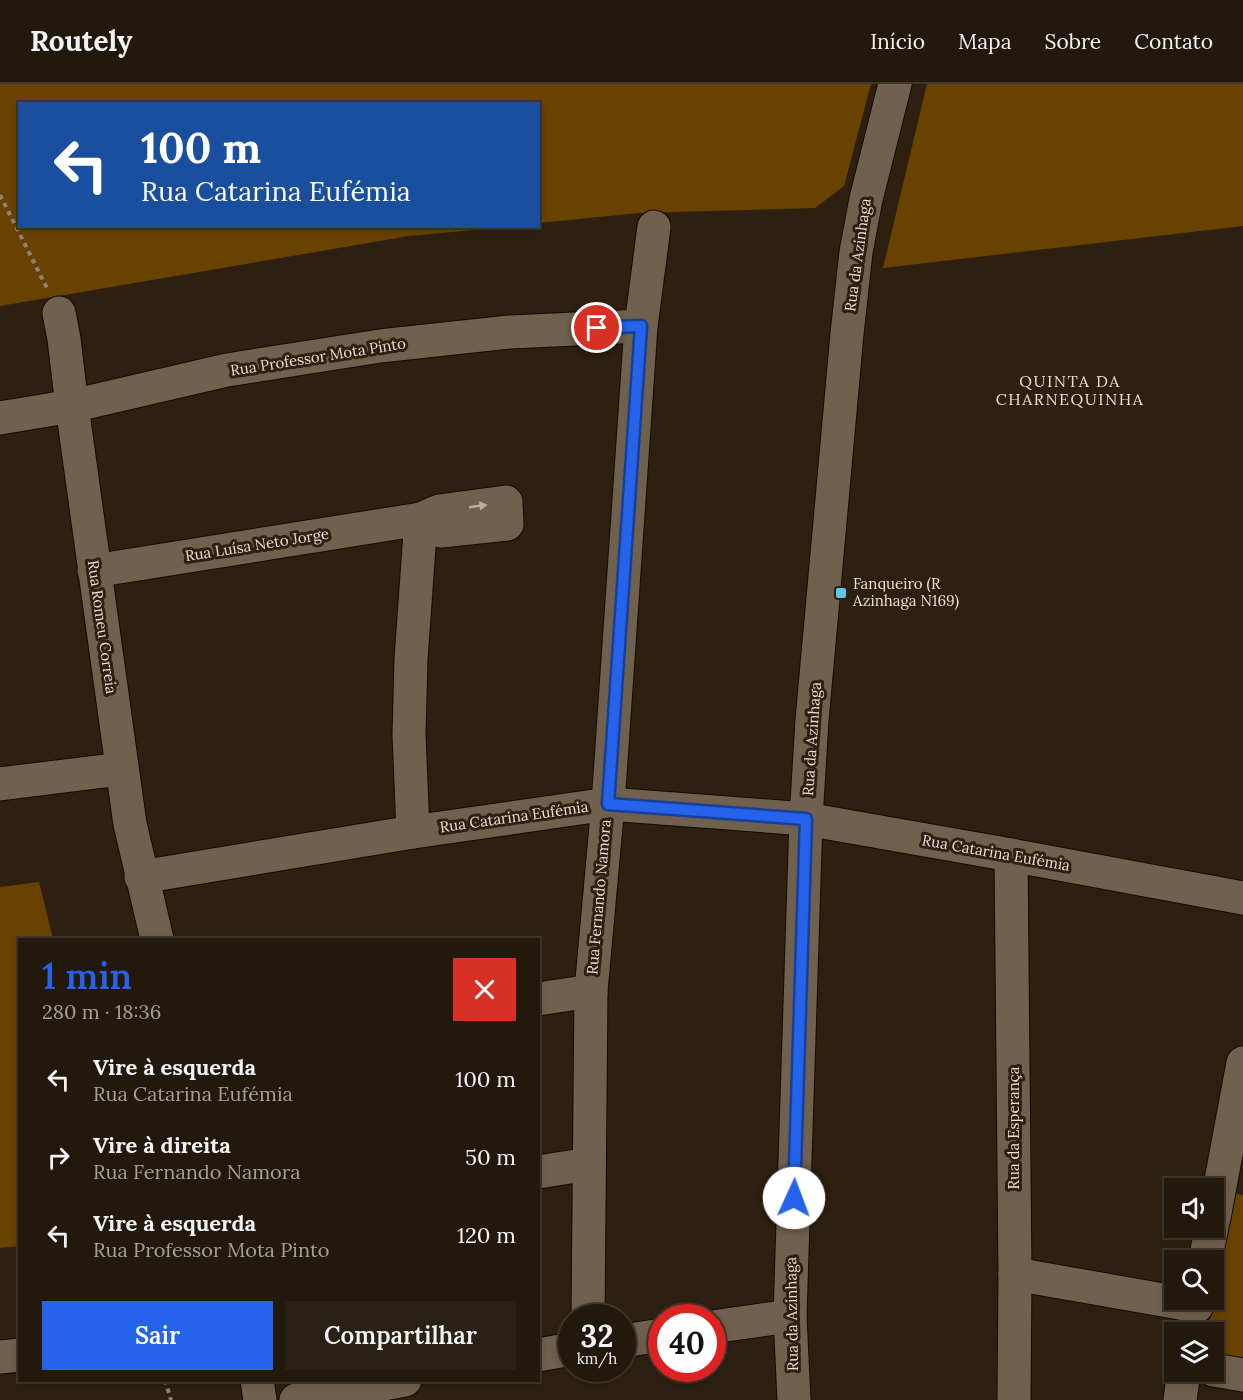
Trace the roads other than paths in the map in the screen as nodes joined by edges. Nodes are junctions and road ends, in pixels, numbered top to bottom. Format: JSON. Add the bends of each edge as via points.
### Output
{"nodes":[{"id":1,"x":895,"y":84,"type":"edge"},
{"id":2,"x":654,"y":227,"type":"dead end"},
{"id":3,"x":59,"y":313,"type":"road end"},
{"id":4,"x":641,"y":326,"type":"junction"},
{"id":5,"x":72,"y":406,"type":"junction"},
{"id":6,"x":0,"y":418,"type":"edge"},
{"id":7,"x":94,"y":571,"type":"junction"},
{"id":8,"x":121,"y":769,"type":"junction"},
{"id":9,"x":0,"y":784,"type":"edge"},
{"id":10,"x":608,"y":804,"type":"junction"},
{"id":11,"x":806,"y":819,"type":"junction"},
{"id":12,"x":413,"y":832,"type":"junction"},
{"id":13,"x":1011,"y":855,"type":"junction"},
{"id":14,"x":141,"y":877,"type":"junction"},
{"id":15,"x":1243,"y":898,"type":"edge"},
{"id":16,"x":157,"y":938,"type":"edge"},
{"id":17,"x":591,"y":991,"type":"junction"},
{"id":18,"x":540,"y":999,"type":"edge"},
{"id":19,"x":1243,"y":1063,"type":"edge"},
{"id":20,"x":589,"y":1164,"type":"junction"},
{"id":21,"x":540,"y":1172,"type":"edge"},
{"id":22,"x":1233,"y":1174,"type":"edge"},
{"id":23,"x":1224,"y":1195,"type":"edge"},
{"id":24,"x":1015,"y":1274,"type":"junction"},
{"id":25,"x":588,"y":1304,"type":"edge"},
{"id":26,"x":1195,"y":1312,"type":"edge"},
{"id":27,"x":789,"y":1316,"type":"junction"},
{"id":28,"x":726,"y":1326,"type":"edge"},
{"id":29,"x":558,"y":1352,"type":"edge"},
{"id":30,"x":18,"y":1355,"type":"edge"},
{"id":31,"x":540,"y":1356,"type":"edge"},
{"id":32,"x":0,"y":1357,"type":"edge"},
{"id":33,"x":1224,"y":1372,"type":"edge"},
{"id":34,"x":1243,"y":1375,"type":"edge"},
{"id":35,"x":257,"y":1382,"type":"edge"},
{"id":36,"x":394,"y":1382,"type":"edge"},
{"id":37,"x":1182,"y":1382,"type":"edge"},
{"id":38,"x":260,"y":1400,"type":"edge"},
{"id":39,"x":296,"y":1400,"type":"edge"},
{"id":40,"x":794,"y":1400,"type":"edge"},
{"id":41,"x":1014,"y":1400,"type":"edge"},
{"id":42,"x":1179,"y":1400,"type":"edge"}],
"edges":[{"from":1,"to":11,"type":"street","name":"Rua da Azinhaga","via":[[856,252]]},
{"from":2,"to":4,"type":"street","name":"Rua Fernando Namora"},
{"from":3,"to":5,"type":"street","name":"Rua Romeu Correia"},
{"from":4,"to":5,"type":"street","name":"Rua Professor Mota Pinto","via":[[510,332],[380,346],[227,370]]},
{"from":4,"to":10,"type":"street","name":"Rua Fernando Namora"},
{"from":5,"to":6,"type":"street","name":"Rua Professor Mota Pinto"},
{"from":5,"to":7,"type":"street","name":"Rua Romeu Correia"},
{"from":7,"to":8,"type":"street","name":"Rua Romeu Correia"},
{"from":7,"to":12,"type":"street","name":"Rua Luísa Neto Jorge","via":[[421,519],[409,734]]},
{"from":8,"to":9,"type":"street"},
{"from":8,"to":14,"type":"street","name":"Rua Romeu Correia"},
{"from":10,"to":11,"type":"street","name":"Rua Catarina Eufémia"},
{"from":10,"to":12,"type":"street","name":"Rua Catarina Eufémia"},
{"from":10,"to":17,"type":"street","name":"Rua Fernando Namora"},
{"from":11,"to":13,"type":"street","name":"Rua Catarina Eufémia"},
{"from":11,"to":27,"type":"street","name":"Rua da Azinhaga"},
{"from":12,"to":14,"type":"street","name":"Rua Catarina Eufémia"},
{"from":13,"to":15,"type":"street","name":"Rua Catarina Eufémia"},
{"from":13,"to":24,"type":"street","name":"Rua da Esperança"},
{"from":14,"to":16,"type":"street","name":"Rua Romeu Correia"},
{"from":17,"to":18,"type":"street"},
{"from":17,"to":20,"type":"street","name":"Rua Fernando Namora"},
{"from":19,"to":22,"type":"street"},
{"from":20,"to":21,"type":"street"},
{"from":20,"to":25,"type":"street","name":"Rua Fernando Namora"},
{"from":22,"to":23,"type":"street"},
{"from":24,"to":26,"type":"street"},
{"from":24,"to":41,"type":"street","name":"Rua da Esperança"},
{"from":27,"to":28,"type":"street"},
{"from":27,"to":40,"type":"street","name":"Rua da Azinhaga"},
{"from":29,"to":31,"type":"street"},
{"from":30,"to":32,"type":"street"},
{"from":33,"to":34,"type":"street"},
{"from":35,"to":38,"type":"street"},
{"from":36,"to":39,"type":"street"},
{"from":37,"to":42,"type":"street"}]}
